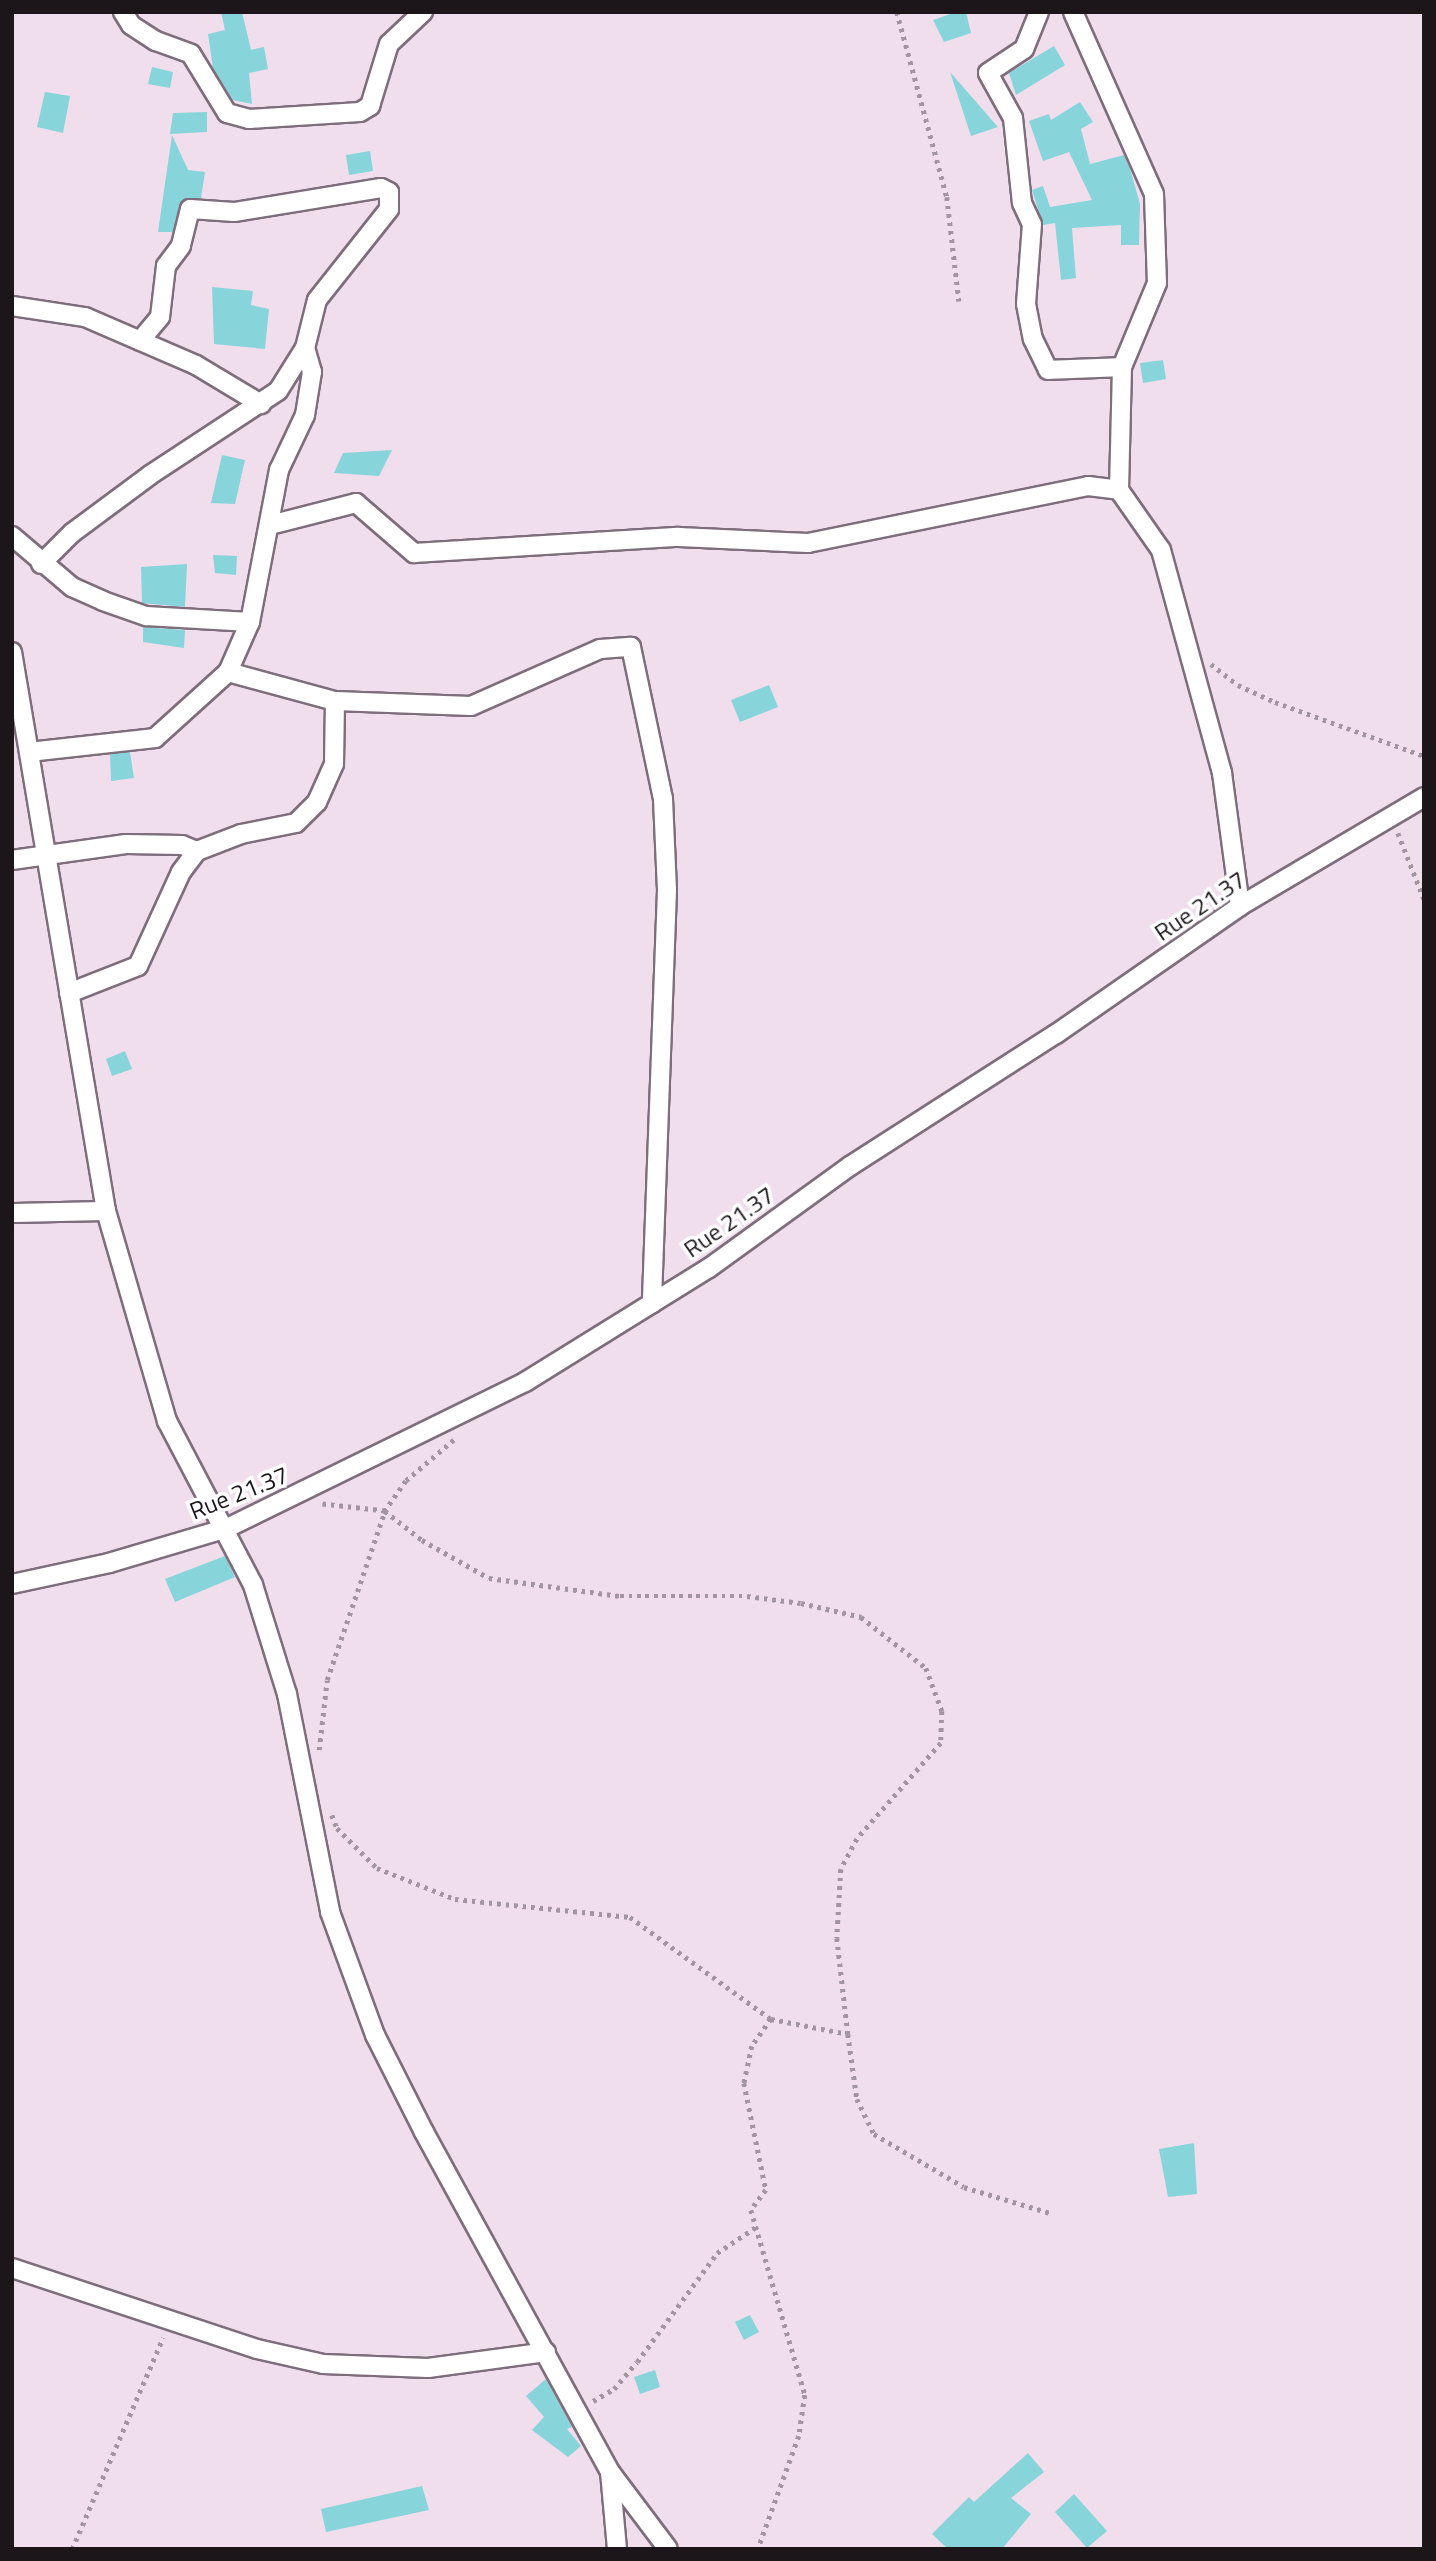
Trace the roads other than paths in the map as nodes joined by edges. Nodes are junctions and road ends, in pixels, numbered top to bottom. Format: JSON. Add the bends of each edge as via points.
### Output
{"nodes":[{"id":1,"x":123,"y":12,"type":"edge"},
{"id":2,"x":423,"y":12,"type":"edge"},
{"id":3,"x":1039,"y":12,"type":"edge"},
{"id":4,"x":1073,"y":12,"type":"edge"},
{"id":5,"x":12,"y":306,"type":"edge"},
{"id":6,"x":140,"y":341,"type":"junction"},
{"id":7,"x":305,"y":348,"type":"junction"},
{"id":8,"x":1122,"y":367,"type":"junction"},
{"id":9,"x":261,"y":404,"type":"junction"},
{"id":10,"x":1119,"y":490,"type":"junction"},
{"id":11,"x":270,"y":525,"type":"junction"},
{"id":12,"x":12,"y":536,"type":"edge"},
{"id":13,"x":41,"y":564,"type":"junction"},
{"id":14,"x":250,"y":622,"type":"junction"},
{"id":15,"x":13,"y":663,"type":"edge"},
{"id":16,"x":228,"y":672,"type":"junction"},
{"id":17,"x":335,"y":701,"type":"junction"},
{"id":18,"x":29,"y":752,"type":"junction"},
{"id":19,"x":1424,"y":797,"type":"edge"},
{"id":20,"x":197,"y":851,"type":"junction"},
{"id":21,"x":47,"y":859,"type":"junction"},
{"id":22,"x":12,"y":860,"type":"edge"},
{"id":23,"x":1240,"y":906,"type":"junction"},
{"id":24,"x":69,"y":993,"type":"junction"},
{"id":25,"x":106,"y":1211,"type":"junction"},
{"id":26,"x":12,"y":1213,"type":"edge"},
{"id":27,"x":652,"y":1304,"type":"junction"},
{"id":28,"x":227,"y":1528,"type":"junction"},
{"id":29,"x":12,"y":1584,"type":"edge"},
{"id":30,"x":12,"y":2267,"type":"edge"},
{"id":31,"x":546,"y":2352,"type":"junction"},
{"id":32,"x":610,"y":2472,"type":"junction"},
{"id":33,"x":617,"y":2549,"type":"edge"},
{"id":34,"x":668,"y":2549,"type":"edge"}],
"edges":[{"from":1,"to":2,"type":"street","via":[[131,25],[156,41],[191,54],[227,113],[249,119],[359,112],[370,106],[389,44]]},
{"from":3,"to":8,"type":"street","via":[[1024,50],[988,73],[1013,118],[1022,203],[1031,224],[1026,304],[1033,339],[1048,370]]},
{"from":4,"to":8,"type":"street","via":[[1154,194],[1157,283]]},
{"from":5,"to":6,"type":"street","via":[[85,317]]},
{"from":6,"to":7,"type":"street","via":[[160,317],[166,266],[181,246],[190,209],[234,212],[381,188],[389,192],[389,209],[317,300]]},
{"from":6,"to":9,"type":"street","via":[[197,365]]},
{"from":7,"to":9,"type":"street","via":[[291,376]]},
{"from":7,"to":11,"type":"street","via":[[312,372],[305,415],[279,470]]},
{"from":8,"to":10,"type":"street"},
{"from":9,"to":13,"type":"street","via":[[150,475],[72,533]]},
{"from":10,"to":11,"type":"street","via":[[1088,486],[808,543],[679,537],[414,553],[356,503]]},
{"from":10,"to":23,"type":"street","via":[[1161,550],[1189,646],[1222,773]]},
{"from":11,"to":14,"type":"street"},
{"from":12,"to":13,"type":"street"},
{"from":13,"to":14,"type":"street","via":[[72,587],[146,616]]},
{"from":14,"to":16,"type":"street"},
{"from":15,"to":18,"type":"street"},
{"from":16,"to":17,"type":"street"},
{"from":16,"to":18,"type":"street","via":[[155,738]]},
{"from":17,"to":20,"type":"street","via":[[334,764],[317,802],[296,823],[240,834]]},
{"from":17,"to":27,"type":"street","via":[[471,706],[600,649],[631,648],[663,799],[667,890]]},
{"from":18,"to":21,"type":"street"},
{"from":19,"to":23,"type":"street","name":"Rue 21.37"},
{"from":20,"to":21,"type":"street","via":[[183,845],[126,844]]},
{"from":20,"to":24,"type":"street","via":[[177,881],[138,966]]},
{"from":21,"to":22,"type":"street"},
{"from":21,"to":24,"type":"street"},
{"from":23,"to":27,"type":"street","name":"Rue 21.37"},
{"from":24,"to":25,"type":"street"},
{"from":25,"to":26,"type":"street"},
{"from":25,"to":28,"type":"street","via":[[167,1421]]},
{"from":27,"to":28,"type":"street","name":"Rue 21.37","via":[[525,1382]]},
{"from":28,"to":29,"type":"street","name":"Rue 21.37","via":[[109,1563]]},
{"from":28,"to":31,"type":"street","via":[[253,1585],[287,1694],[330,1912],[375,2035]]},
{"from":30,"to":31,"type":"street","via":[[257,2349],[372,2369],[428,2368]]},
{"from":31,"to":32,"type":"street"},
{"from":32,"to":33,"type":"street"},
{"from":32,"to":34,"type":"street"}]}
